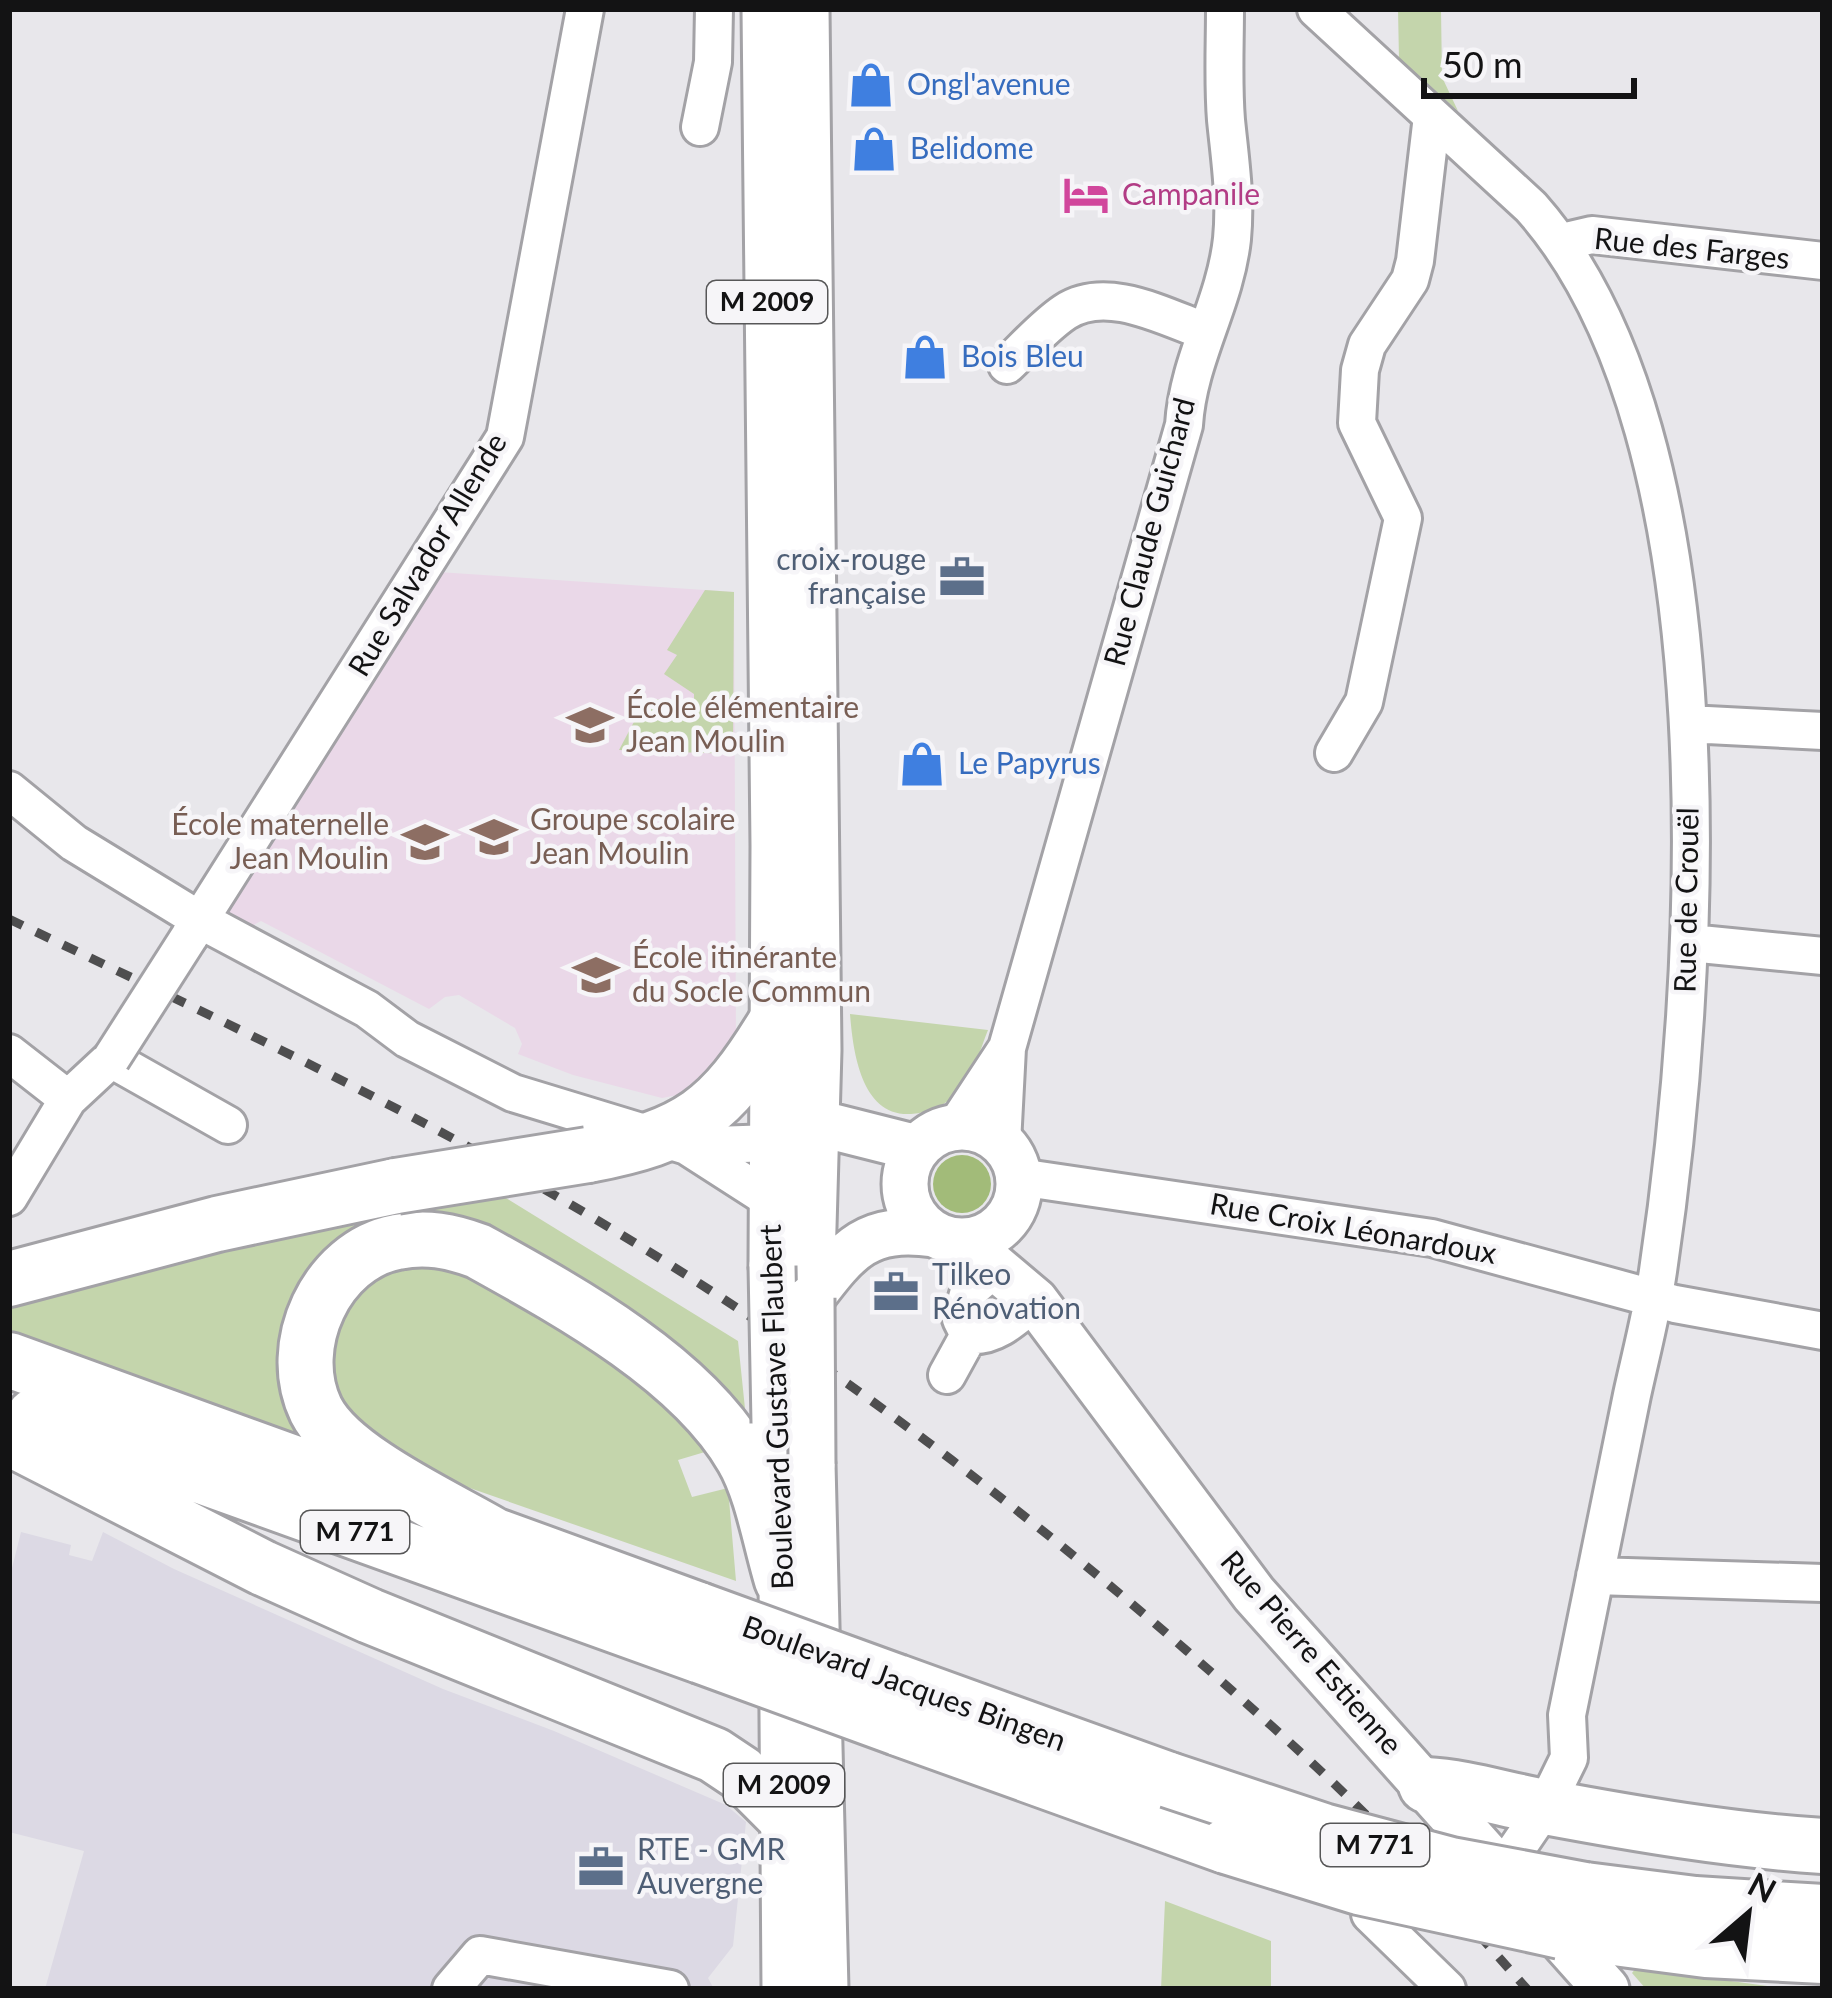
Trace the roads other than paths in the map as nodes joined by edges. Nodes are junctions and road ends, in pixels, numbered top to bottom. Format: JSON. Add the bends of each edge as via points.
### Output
{"nodes":[{"id":1,"x":585,"y":9,"type":"edge"},
{"id":2,"x":714,"y":9,"type":"edge"},
{"id":3,"x":765,"y":9,"type":"edge"},
{"id":4,"x":806,"y":9,"type":"edge"},
{"id":5,"x":1225,"y":9,"type":"edge"},
{"id":6,"x":1316,"y":9,"type":"edge"},
{"id":7,"x":1432,"y":116,"type":"junction"},
{"id":8,"x":700,"y":128,"type":"dead end"},
{"id":9,"x":1562,"y":242,"type":"junction"},
{"id":10,"x":1823,"y":261,"type":"edge"},
{"id":11,"x":1204,"y":331,"type":"junction"},
{"id":12,"x":1007,"y":364,"type":"dead end"},
{"id":13,"x":1688,"y":724,"type":"junction"},
{"id":14,"x":1823,"y":731,"type":"edge"},
{"id":15,"x":1334,"y":753,"type":"dead end"},
{"id":16,"x":9,"y":790,"type":"edge"},
{"id":17,"x":194,"y":929,"type":"junction"},
{"id":18,"x":1690,"y":943,"type":"junction"},
{"id":19,"x":1823,"y":956,"type":"edge"},
{"id":20,"x":367,"y":1009,"type":"junction"},
{"id":21,"x":796,"y":1038,"type":"junction"},
{"id":22,"x":1006,"y":1048,"type":"junction"},
{"id":23,"x":9,"y":1053,"type":"edge"},
{"id":24,"x":111,"y":1059,"type":"junction"},
{"id":25,"x":68,"y":1099,"type":"junction"},
{"id":26,"x":228,"y":1125,"type":"dead end"},
{"id":27,"x":793,"y":1131,"type":"junction"},
{"id":28,"x":685,"y":1132,"type":"junction"},
{"id":29,"x":915,"y":1150,"type":"junction"},
{"id":30,"x":1011,"y":1160,"type":"junction"},
{"id":31,"x":9,"y":1196,"type":"edge"},
{"id":32,"x":771,"y":1201,"type":"junction"},
{"id":33,"x":1005,"y":1222,"type":"junction"},
{"id":34,"x":964,"y":1248,"type":"junction"},
{"id":35,"x":9,"y":1279,"type":"edge"},
{"id":36,"x":811,"y":1298,"type":"junction"},
{"id":37,"x":1652,"y":1298,"type":"junction"},
{"id":38,"x":1035,"y":1301,"type":"junction"},
{"id":39,"x":1823,"y":1330,"type":"edge"},
{"id":40,"x":969,"y":1335,"type":"junction"},
{"id":41,"x":9,"y":1360,"type":"edge"},
{"id":42,"x":947,"y":1375,"type":"dead end"},
{"id":43,"x":9,"y":1407,"type":"edge"},
{"id":44,"x":9,"y":1438,"type":"edge"},
{"id":45,"x":495,"y":1536,"type":"junction"},
{"id":46,"x":1595,"y":1576,"type":"junction"},
{"id":47,"x":782,"y":1580,"type":"junction"},
{"id":48,"x":1823,"y":1583,"type":"edge"},
{"id":49,"x":700,"y":1633,"type":"junction"},
{"id":50,"x":897,"y":1705,"type":"junction"},
{"id":51,"x":1426,"y":1785,"type":"junction"},
{"id":52,"x":1545,"y":1807,"type":"junction"},
{"id":53,"x":784,"y":1816,"type":"junction"},
{"id":54,"x":1823,"y":1846,"type":"edge"},
{"id":55,"x":1519,"y":1892,"type":"junction"},
{"id":56,"x":1823,"y":1912,"type":"edge"},
{"id":57,"x":1370,"y":1914,"type":"dead end"},
{"id":58,"x":1769,"y":1955,"type":"junction"},
{"id":59,"x":1823,"y":1956,"type":"edge"},
{"id":60,"x":1823,"y":1971,"type":"edge"},
{"id":61,"x":451,"y":1989,"type":"edge"},
{"id":62,"x":670,"y":1989,"type":"edge"},
{"id":63,"x":785,"y":1989,"type":"edge"},
{"id":64,"x":825,"y":1989,"type":"edge"},
{"id":65,"x":1447,"y":1989,"type":"edge"},
{"id":66,"x":1606,"y":1989,"type":"edge"}],
"edges":[{"from":1,"to":17,"type":"street","name":"Rue Salvador Allende","via":[[505,437]]},
{"from":2,"to":8,"type":"street"},
{"from":3,"to":21,"type":"main road","number":"M 2009"},
{"from":4,"to":21,"type":"main road","number":"M 2009"},
{"from":5,"to":11,"type":"street","name":"Rue Claude Guichard","via":[[1232,238]]},
{"from":6,"to":7,"type":"street","name":"Rue de Crouël"},
{"from":7,"to":9,"type":"street","name":"Rue de Crouël"},
{"from":7,"to":15,"type":"street","via":[[1410,280],[1367,345],[1360,370],[1357,423],[1403,518],[1364,702]]},
{"from":9,"to":10,"type":"street","name":"Rue des Farges","via":[[1592,235]]},
{"from":9,"to":13,"type":"street","name":"Rue de Crouël","via":[[1628,376],[1659,495]]},
{"from":11,"to":12,"type":"street","via":[[1097,300],[1067,310]]},
{"from":11,"to":22,"type":"street","name":"Rue Claude Guichard"},
{"from":13,"to":14,"type":"street"},
{"from":13,"to":18,"type":"street","name":"Rue de Crouël"},
{"from":16,"to":17,"type":"street"},
{"from":17,"to":20,"type":"street"},
{"from":17,"to":24,"type":"street","name":"Rue Salvador Allende","bridge":true},
{"from":18,"to":19,"type":"street"},
{"from":18,"to":37,"type":"street","name":"Rue de Crouël"},
{"from":20,"to":28,"type":"street","via":[[407,1039],[513,1093]]},
{"from":20,"to":28,"type":"street","via":[[416,1018],[522,1072],[602,1100],[671,1114]]},
{"from":21,"to":27,"type":"main road","number":"M 2009"},
{"from":21,"to":28,"type":"highway","via":[[745,1073]]},
{"from":21,"to":29,"type":"main road"},
{"from":22,"to":29,"type":"street","name":"Rue Claude Guichard"},
{"from":22,"to":30,"type":"street","name":"Rue Claude Guichard"},
{"from":23,"to":25,"type":"street"},
{"from":24,"to":25,"type":"street","name":"Rue Salvador Allende"},
{"from":24,"to":26,"type":"street"},
{"from":25,"to":31,"type":"street","name":"Rue Salvador Allende"},
{"from":27,"to":28,"type":"main road"},
{"from":27,"to":29,"type":"main road","via":[[868,1168]]},
{"from":27,"to":32,"type":"main road","name":"Boulevard Gustave Flaubert","number":"M 2009"},
{"from":27,"to":36,"type":"main road","name":"Boulevard Gustave Flaubert","number":"M 2009"},
{"from":28,"to":32,"type":"street"},
{"from":28,"to":35,"type":"highway","bridge":true,"via":[[217,1224]]},
{"from":29,"to":30,"type":"main road","via":[[981,1130]]},
{"from":29,"to":34,"type":"main road","via":[[914,1214]]},
{"from":30,"to":33,"type":"main road","via":[[1014,1208]]},
{"from":30,"to":37,"type":"street","name":"Rue Croix Léonardoux","via":[[1432,1238]]},
{"from":32,"to":47,"type":"main road","name":"Boulevard Gustave Flaubert","number":"M 2009","bridge":true},
{"from":33,"to":34,"type":"main road"},
{"from":33,"to":38,"type":"main road","name":"Rue Pierre Estienne"},
{"from":34,"to":36,"type":"main road","via":[[906,1230],[883,1232],[840,1260]]},
{"from":34,"to":38,"type":"main road","name":"Rue Pierre Estienne"},
{"from":34,"to":40,"type":"street","via":[[969,1291],[961,1319]]},
{"from":36,"to":64,"type":"main road","name":"Boulevard Gustave Flaubert","number":"M 2009","bridge":true},
{"from":37,"to":39,"type":"street","name":"Rue Croix Léonardoux"},
{"from":37,"to":46,"type":"street","name":"Rue de Crouël"},
{"from":38,"to":40,"type":"street","via":[[985,1336]]},
{"from":38,"to":51,"type":"main road","name":"Rue Pierre Estienne","via":[[1254,1594]]},
{"from":40,"to":42,"type":"street"},
{"from":41,"to":45,"type":"highway","name":"Boulevard Jacques Bingen","number":"M 771"},
{"from":43,"to":49,"type":"highway","name":"Boulevard Jacques Bingen","number":"M 771"},
{"from":44,"to":53,"type":"highway","via":[[263,1568],[714,1755]]},
{"from":45,"to":47,"type":"highway","via":[[356,1455],[317,1412],[307,1380],[314,1316],[346,1269],[393,1242],[428,1238],[478,1251],[664,1368],[711,1411],[746,1462]]},
{"from":45,"to":49,"type":"highway","name":"Boulevard Jacques Bingen","number":"M 771"},
{"from":46,"to":48,"type":"street"},
{"from":46,"to":52,"type":"street","name":"Rue de Crouël","via":[[1567,1715],[1569,1758]]},
{"from":47,"to":53,"type":"main road","name":"Boulevard Gustave Flaubert","number":"M 2009"},
{"from":49,"to":50,"type":"highway","name":"Boulevard Jacques Bingen","number":"M 771","bridge":true},
{"from":50,"to":56,"type":"highway","name":"Boulevard Jacques Bingen","number":"M 771","bridge":true,"via":[[1451,1864],[1585,1890]]},
{"from":50,"to":58,"type":"highway","name":"Boulevard Jacques Bingen","number":"M 771","bridge":true,"via":[[1226,1846],[1359,1887],[1642,1943]]},
{"from":51,"to":52,"type":"highway"},
{"from":51,"to":55,"type":"main road","name":"Rue Pierre Estienne"},
{"from":52,"to":54,"type":"highway"},
{"from":52,"to":55,"type":"street","name":"Rue de Crouël","via":[[1514,1854]]},
{"from":53,"to":63,"type":"main road","name":"Boulevard Gustave Flaubert","number":"M 2009"},
{"from":55,"to":66,"type":"main road","name":"Rue Pierre Estienne"},
{"from":57,"to":65,"type":"street"},
{"from":58,"to":59,"type":"highway","name":"Boulevard Jacques Bingen","number":"M 771"},
{"from":58,"to":60,"type":"highway"},
{"from":61,"to":62,"type":"street","via":[[480,1955]]}]}
